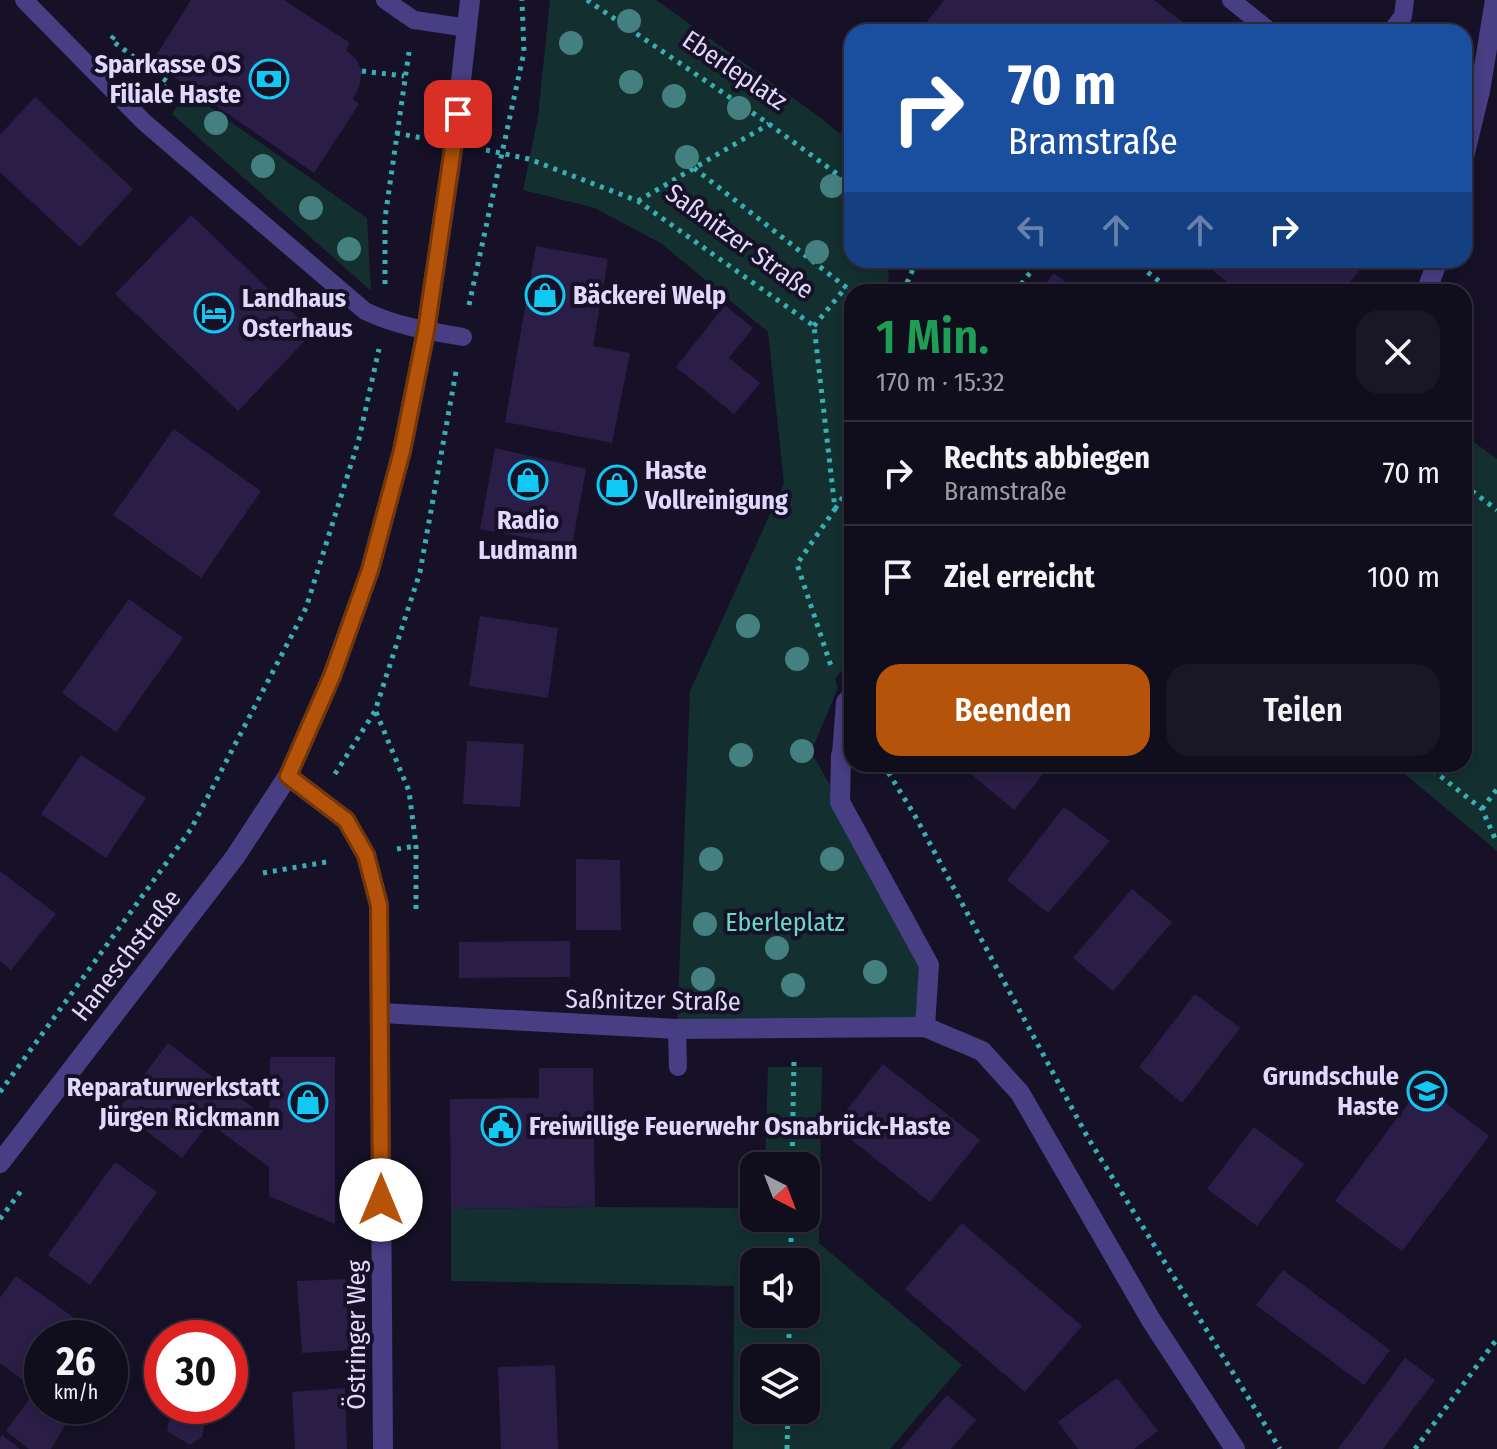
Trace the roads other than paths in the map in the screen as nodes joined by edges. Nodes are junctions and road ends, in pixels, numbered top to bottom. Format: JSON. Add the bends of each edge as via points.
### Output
{"nodes":[{"id":1,"x":24,"y":0,"type":"edge"},
{"id":2,"x":385,"y":0,"type":"edge"},
{"id":3,"x":470,"y":0,"type":"edge"},
{"id":4,"x":1231,"y":0,"type":"edge"},
{"id":5,"x":1405,"y":0,"type":"edge"},
{"id":6,"x":1495,"y":0,"type":"edge"},
{"id":7,"x":1261,"y":24,"type":"edge"},
{"id":8,"x":1397,"y":24,"type":"edge"},
{"id":9,"x":468,"y":28,"type":"junction"},
{"id":10,"x":1472,"y":124,"type":"edge"},
{"id":11,"x":426,"y":331,"type":"junction"},
{"id":12,"x":463,"y":337,"type":"dead end"},
{"id":13,"x":844,"y":715,"type":"edge"},
{"id":14,"x":841,"y":755,"type":"joint"},
{"id":15,"x":288,"y":776,"type":"junction"},
{"id":16,"x":381,"y":1013,"type":"junction"},
{"id":17,"x":925,"y":1027,"type":"junction"},
{"id":18,"x":677,"y":1029,"type":"junction"},
{"id":19,"x":678,"y":1067,"type":"dead end"},
{"id":20,"x":0,"y":1163,"type":"edge"},
{"id":21,"x":383,"y":1449,"type":"edge"},
{"id":22,"x":1235,"y":1449,"type":"edge"}],
"edges":[{"from":1,"to":11,"type":"lane","via":[[144,122],[365,311]]},
{"from":2,"to":9,"type":"lane","via":[[414,20]]},
{"from":3,"to":9,"type":"street","name":"Haneschstraße"},
{"from":4,"to":7,"type":"lane"},
{"from":5,"to":8,"type":"lane"},
{"from":6,"to":10,"type":"street"},
{"from":9,"to":11,"type":"street","name":"Haneschstraße"},
{"from":11,"to":12,"type":"lane"},
{"from":11,"to":15,"type":"street","name":"Haneschstraße","via":[[402,451],[370,570]]},
{"from":13,"to":14,"type":"lane"},
{"from":14,"to":17,"type":"street","via":[[840,802],[929,965]]},
{"from":15,"to":16,"type":"street","name":"Östringer Weg","via":[[346,820],[366,855],[379,905]]},
{"from":15,"to":20,"type":"street","name":"Haneschstraße","via":[[235,857]]},
{"from":16,"to":18,"type":"street","name":"Saßnitzer Straße"},
{"from":16,"to":21,"type":"street","name":"Östringer Weg"},
{"from":17,"to":18,"type":"street","name":"Saßnitzer Straße"},
{"from":17,"to":22,"type":"street","name":"Saßnitzer Straße","via":[[982,1051],[1020,1093],[1151,1320]]},
{"from":18,"to":19,"type":"lane"}]}
